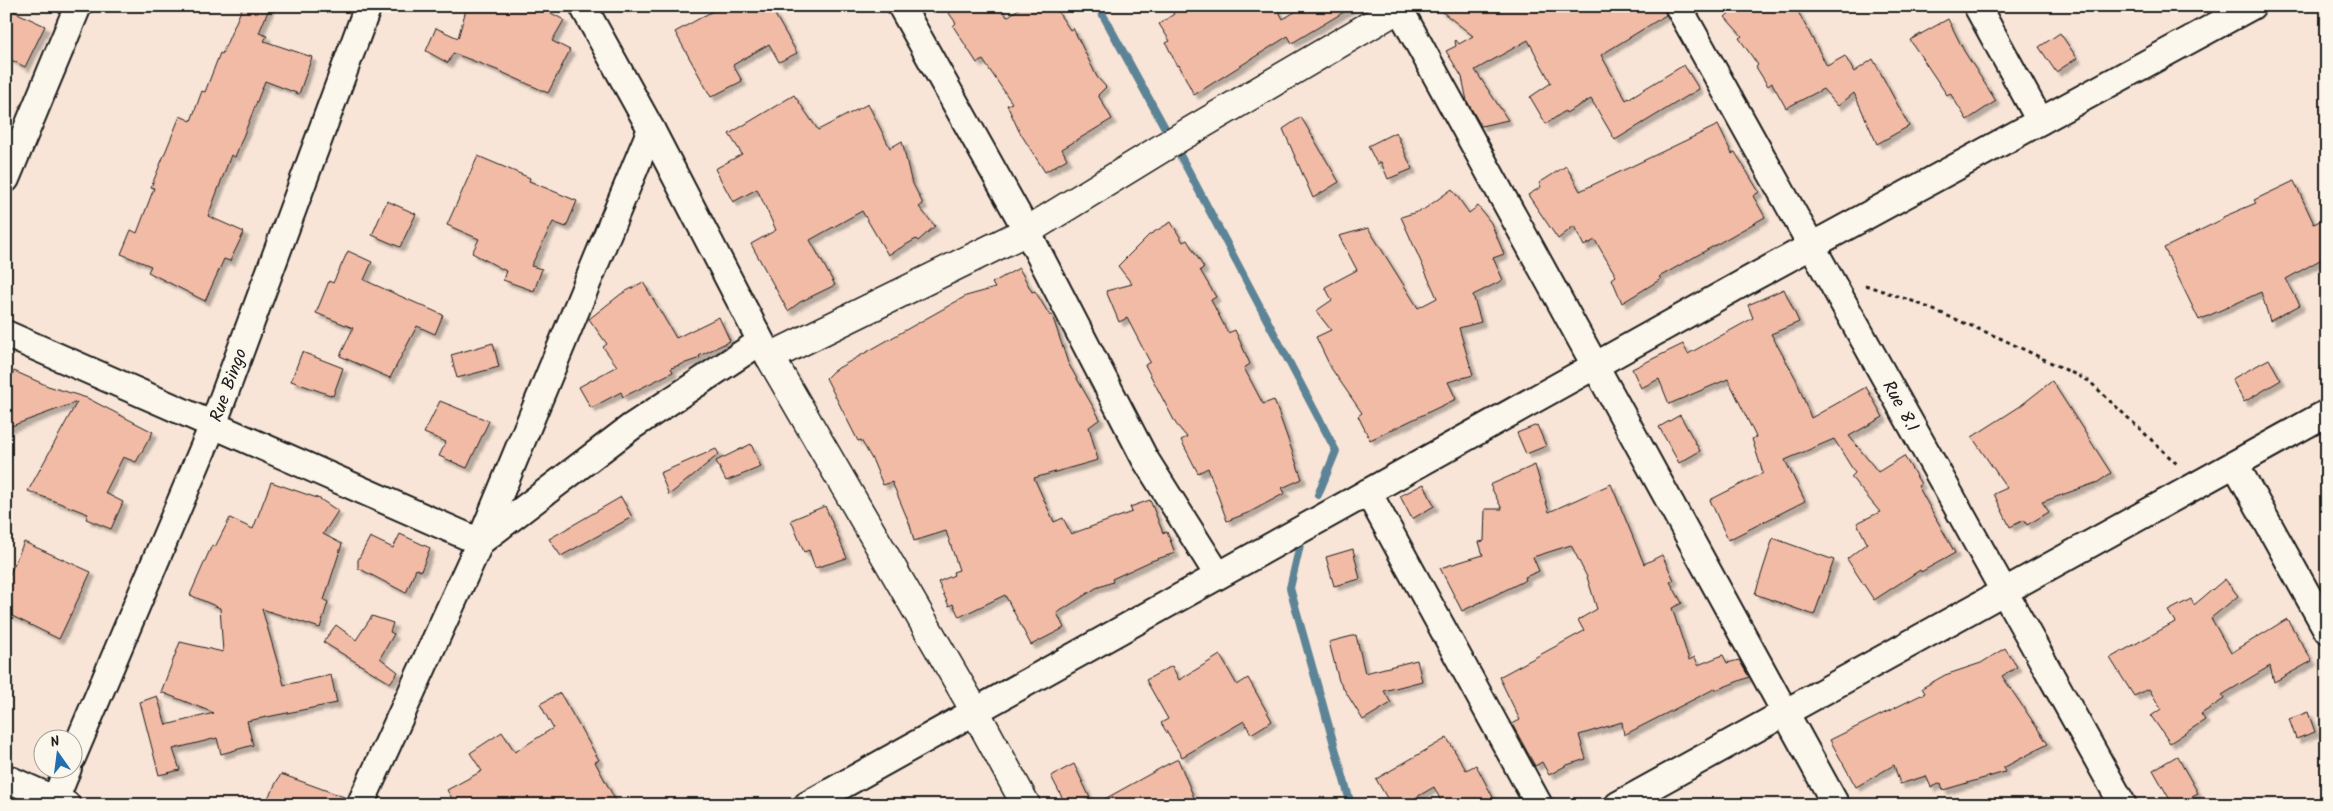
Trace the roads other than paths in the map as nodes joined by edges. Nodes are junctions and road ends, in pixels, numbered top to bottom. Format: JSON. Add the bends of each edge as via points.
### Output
{"nodes":[{"id":1,"x":78,"y":6,"type":"edge"},
{"id":2,"x":368,"y":6,"type":"edge"},
{"id":3,"x":583,"y":6,"type":"edge"},
{"id":4,"x":901,"y":6,"type":"edge"},
{"id":5,"x":1678,"y":6,"type":"edge"},
{"id":6,"x":1976,"y":6,"type":"edge"},
{"id":7,"x":2252,"y":6,"type":"edge"},
{"id":8,"x":1400,"y":7,"type":"edge"},
{"id":9,"x":2040,"y":122,"type":"junction"},
{"id":10,"x":651,"y":129,"type":"junction"},
{"id":11,"x":6,"y":179,"type":"edge"},
{"id":12,"x":1027,"y":231,"type":"junction"},
{"id":13,"x":1812,"y":246,"type":"junction"},
{"id":14,"x":6,"y":334,"type":"edge"},
{"id":15,"x":765,"y":350,"type":"junction"},
{"id":16,"x":1595,"y":365,"type":"junction"},
{"id":17,"x":2327,"y":413,"type":"edge"},
{"id":18,"x":213,"y":425,"type":"junction"},
{"id":19,"x":2235,"y":464,"type":"junction"},
{"id":20,"x":1368,"y":492,"type":"junction"},
{"id":21,"x":480,"y":542,"type":"junction"},
{"id":22,"x":1218,"y":575,"type":"junction"},
{"id":23,"x":2004,"y":590,"type":"junction"},
{"id":24,"x":2327,"y":630,"type":"edge"},
{"id":25,"x":975,"y":711,"type":"junction"},
{"id":26,"x":1785,"y":712,"type":"junction"},
{"id":27,"x":82,"y":734,"type":"edge"},
{"id":28,"x":6,"y":778,"type":"edge"},
{"id":29,"x":65,"y":778,"type":"edge"},
{"id":30,"x":58,"y":803,"type":"edge"},
{"id":31,"x":360,"y":805,"type":"edge"},
{"id":32,"x":807,"y":805,"type":"edge"},
{"id":33,"x":1026,"y":805,"type":"edge"},
{"id":34,"x":1539,"y":805,"type":"edge"},
{"id":35,"x":1618,"y":805,"type":"edge"},
{"id":36,"x":1836,"y":805,"type":"edge"},
{"id":37,"x":2123,"y":805,"type":"edge"}],
"edges":[{"from":1,"to":11,"type":"street"},
{"from":2,"to":18,"type":"street","name":"Rue Bingo"},
{"from":3,"to":10,"type":"street"},
{"from":4,"to":12,"type":"street"},
{"from":5,"to":13,"type":"street","name":"Rue 8.1"},
{"from":6,"to":9,"type":"street"},
{"from":7,"to":9,"type":"street"},
{"from":8,"to":12,"type":"street"},
{"from":8,"to":16,"type":"street"},
{"from":9,"to":13,"type":"street"},
{"from":10,"to":15,"type":"street"},
{"from":10,"to":21,"type":"street"},
{"from":12,"to":15,"type":"street"},
{"from":12,"to":22,"type":"street","via":[[1145,459]]},
{"from":13,"to":16,"type":"street"},
{"from":13,"to":23,"type":"street","name":"Rue 8.1"},
{"from":14,"to":18,"type":"street"},
{"from":15,"to":21,"type":"street","via":[[631,427]]},
{"from":15,"to":25,"type":"street"},
{"from":16,"to":20,"type":"street"},
{"from":16,"to":26,"type":"street"},
{"from":17,"to":19,"type":"street"},
{"from":18,"to":21,"type":"street"},
{"from":18,"to":27,"type":"street","name":"Rue Bingo"},
{"from":19,"to":23,"type":"street"},
{"from":19,"to":24,"type":"street"},
{"from":20,"to":22,"type":"street"},
{"from":20,"to":34,"type":"street"},
{"from":21,"to":31,"type":"street"},
{"from":22,"to":25,"type":"street"},
{"from":23,"to":26,"type":"street"},
{"from":23,"to":37,"type":"street","name":"Rue 8.1"},
{"from":25,"to":32,"type":"street"},
{"from":25,"to":33,"type":"street"},
{"from":26,"to":35,"type":"street"},
{"from":26,"to":36,"type":"street"},
{"from":28,"to":30,"type":"street"},
{"from":29,"to":30,"type":"street"}]}
